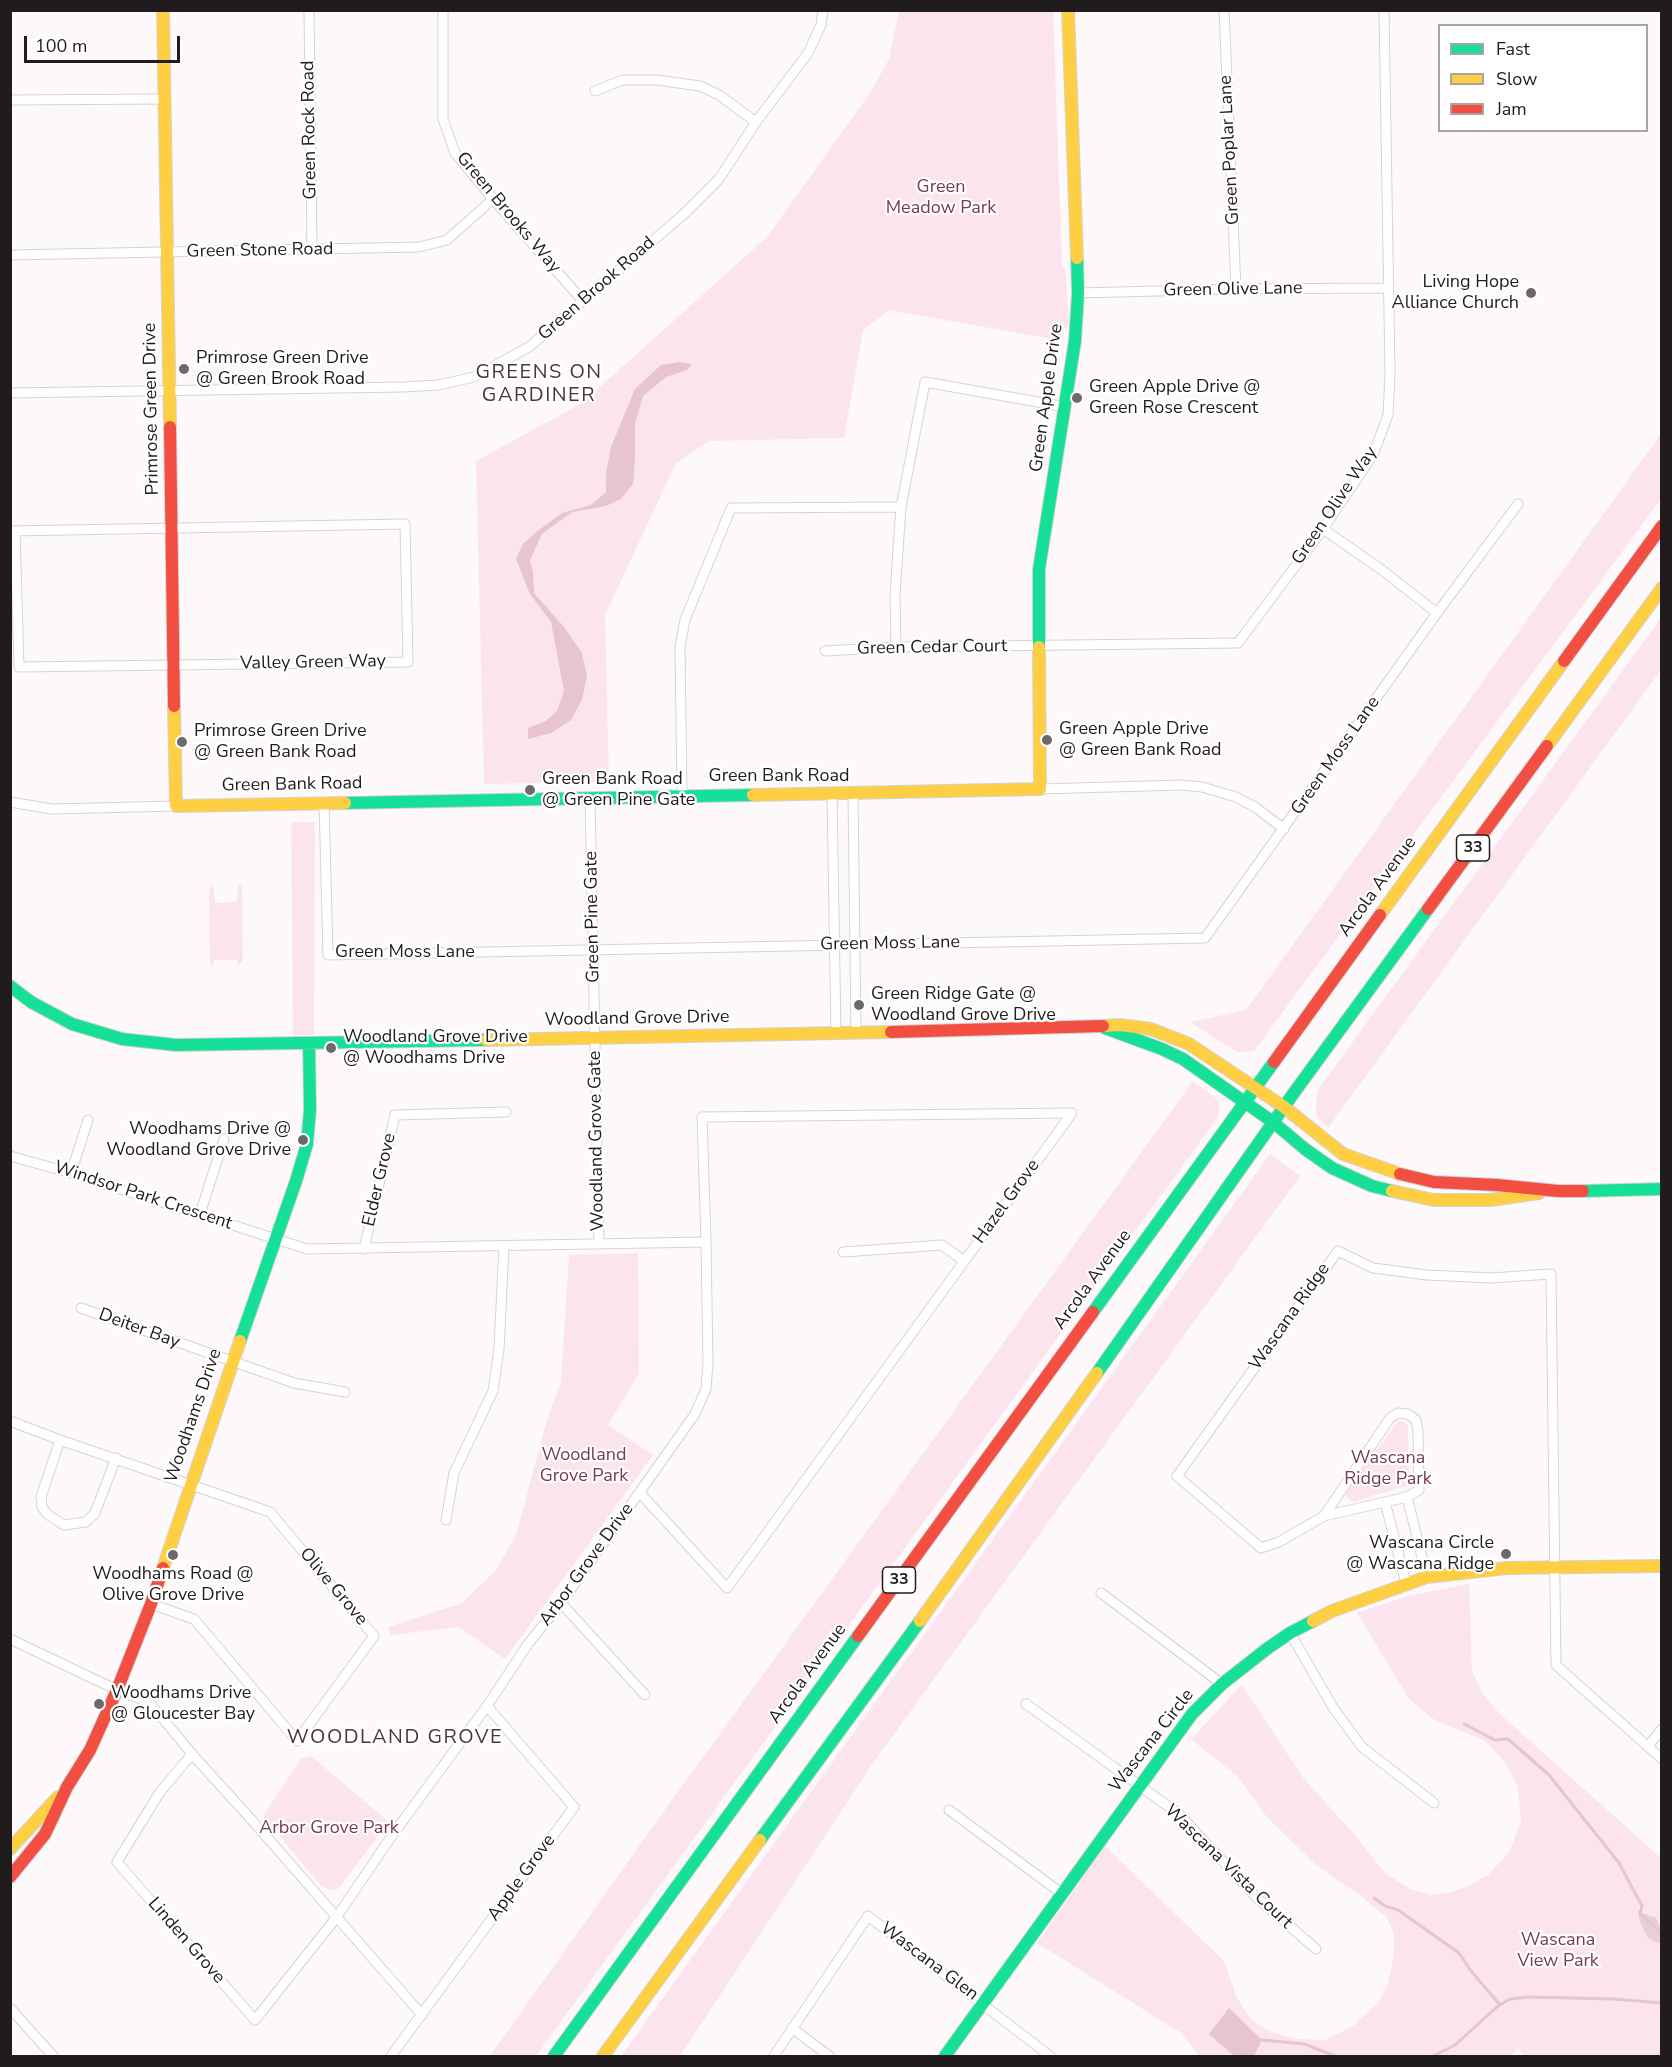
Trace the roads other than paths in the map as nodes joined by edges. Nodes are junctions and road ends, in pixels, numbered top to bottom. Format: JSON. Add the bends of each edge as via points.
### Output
{"nodes":[{"id":1,"x":163,"y":10,"type":"edge"},
{"id":2,"x":309,"y":10,"type":"edge"},
{"id":3,"x":442,"y":10,"type":"edge"},
{"id":4,"x":823,"y":10,"type":"edge"},
{"id":5,"x":1068,"y":10,"type":"edge"},
{"id":6,"x":1224,"y":10,"type":"edge"},
{"id":7,"x":1384,"y":10,"type":"edge"},
{"id":8,"x":595,"y":91,"type":"dead end"},
{"id":9,"x":165,"y":99,"type":"junction"},
{"id":10,"x":10,"y":100,"type":"edge"},
{"id":11,"x":756,"y":122,"type":"junction"},
{"id":12,"x":493,"y":199,"type":"junction"},
{"id":13,"x":312,"y":249,"type":"junction"},
{"id":14,"x":168,"y":252,"type":"junction"},
{"id":15,"x":10,"y":255,"type":"edge"},
{"id":16,"x":1388,"y":288,"type":"junction"},
{"id":17,"x":1236,"y":289,"type":"junction"},
{"id":18,"x":1078,"y":293,"type":"junction"},
{"id":19,"x":583,"y":301,"type":"junction"},
{"id":20,"x":170,"y":390,"type":"junction"},
{"id":21,"x":10,"y":393,"type":"edge"},
{"id":22,"x":1066,"y":407,"type":"junction"},
{"id":23,"x":1518,"y":504,"type":"dead end"},
{"id":24,"x":901,"y":507,"type":"junction"},
{"id":25,"x":1662,"y":526,"type":"edge"},
{"id":26,"x":171,"y":528,"type":"junction"},
{"id":27,"x":1323,"y":529,"type":"junction"},
{"id":28,"x":13,"y":531,"type":"edge"},
{"id":29,"x":1662,"y":588,"type":"edge"},
{"id":30,"x":1437,"y":613,"type":"junction"},
{"id":31,"x":1040,"y":646,"type":"junction"},
{"id":32,"x":896,"y":647,"type":"junction"},
{"id":33,"x":825,"y":651,"type":"dead end"},
{"id":34,"x":173,"y":665,"type":"junction"},
{"id":35,"x":1040,"y":789,"type":"junction"},
{"id":36,"x":832,"y":794,"type":"junction"},
{"id":37,"x":853,"y":794,"type":"junction"},
{"id":38,"x":682,"y":795,"type":"junction"},
{"id":39,"x":590,"y":797,"type":"junction"},
{"id":40,"x":10,"y":802,"type":"edge"},
{"id":41,"x":324,"y":803,"type":"junction"},
{"id":42,"x":176,"y":806,"type":"junction"},
{"id":43,"x":1284,"y":829,"type":"junction"},
{"id":44,"x":835,"y":945,"type":"junction"},
{"id":45,"x":856,"y":945,"type":"junction"},
{"id":46,"x":594,"y":951,"type":"junction"},
{"id":47,"x":10,"y":986,"type":"edge"},
{"id":48,"x":1098,"y":1026,"type":"junction"},
{"id":49,"x":856,"y":1033,"type":"junction"},
{"id":50,"x":836,"y":1034,"type":"junction"},
{"id":51,"x":595,"y":1037,"type":"junction"},
{"id":52,"x":309,"y":1044,"type":"junction"},
{"id":53,"x":1254,"y":1087,"type":"junction"},
{"id":54,"x":1244,"y":1103,"type":"junction"},
{"id":55,"x":1284,"y":1107,"type":"junction"},
{"id":56,"x":506,"y":1112,"type":"dead end"},
{"id":57,"x":88,"y":1120,"type":"dead end"},
{"id":58,"x":1273,"y":1122,"type":"junction"},
{"id":59,"x":224,"y":1139,"type":"dead end"},
{"id":60,"x":10,"y":1156,"type":"edge"},
{"id":61,"x":71,"y":1173,"type":"junction"},
{"id":62,"x":1662,"y":1189,"type":"edge"},
{"id":63,"x":1558,"y":1191,"type":"junction"},
{"id":64,"x":200,"y":1214,"type":"junction"},
{"id":65,"x":275,"y":1238,"type":"junction"},
{"id":66,"x":706,"y":1242,"type":"junction"},
{"id":67,"x":599,"y":1244,"type":"junction"},
{"id":68,"x":504,"y":1246,"type":"junction"},
{"id":69,"x":364,"y":1249,"type":"junction"},
{"id":70,"x":843,"y":1252,"type":"dead end"},
{"id":71,"x":964,"y":1261,"type":"junction"},
{"id":72,"x":81,"y":1308,"type":"dead end"},
{"id":73,"x":232,"y":1362,"type":"junction"},
{"id":74,"x":345,"y":1392,"type":"dead end"},
{"id":75,"x":10,"y":1421,"type":"edge"},
{"id":76,"x":60,"y":1440,"type":"junction"},
{"id":77,"x":116,"y":1458,"type":"junction"},
{"id":78,"x":190,"y":1483,"type":"junction"},
{"id":79,"x":640,"y":1493,"type":"junction"},
{"id":80,"x":1407,"y":1497,"type":"junction"},
{"id":81,"x":1385,"y":1502,"type":"junction"},
{"id":82,"x":1324,"y":1516,"type":"junction"},
{"id":83,"x":446,"y":1520,"type":"dead end"},
{"id":84,"x":1555,"y":1566,"type":"junction"},
{"id":85,"x":1662,"y":1566,"type":"edge"},
{"id":86,"x":1427,"y":1577,"type":"junction"},
{"id":87,"x":1406,"y":1583,"type":"junction"},
{"id":88,"x":1101,"y":1593,"type":"dead end"},
{"id":89,"x":561,"y":1603,"type":"junction"},
{"id":90,"x":151,"y":1604,"type":"junction"},
{"id":91,"x":1290,"y":1634,"type":"junction"},
{"id":92,"x":10,"y":1639,"type":"edge"},
{"id":93,"x":1222,"y":1684,"type":"junction"},
{"id":94,"x":117,"y":1690,"type":"junction"},
{"id":95,"x":645,"y":1695,"type":"dead end"},
{"id":96,"x":1026,"y":1704,"type":"dead end"},
{"id":97,"x":486,"y":1706,"type":"junction"},
{"id":98,"x":1662,"y":1729,"type":"edge"},
{"id":99,"x":1648,"y":1746,"type":"junction"},
{"id":100,"x":192,"y":1754,"type":"junction"},
{"id":101,"x":1662,"y":1759,"type":"edge"},
{"id":102,"x":1138,"y":1786,"type":"junction"},
{"id":103,"x":67,"y":1787,"type":"junction"},
{"id":104,"x":1434,"y":1803,"type":"dead end"},
{"id":105,"x":949,"y":1810,"type":"dead end"},
{"id":106,"x":10,"y":1849,"type":"edge"},
{"id":107,"x":10,"y":1877,"type":"edge"},
{"id":108,"x":1061,"y":1893,"type":"junction"},
{"id":109,"x":336,"y":1918,"type":"junction"},
{"id":110,"x":1316,"y":1949,"type":"dead end"},
{"id":111,"x":983,"y":2004,"type":"junction"},
{"id":112,"x":10,"y":2008,"type":"edge"},
{"id":113,"x":422,"y":2015,"type":"junction"},
{"id":114,"x":792,"y":2028,"type":"junction"},
{"id":115,"x":53,"y":2056,"type":"edge"},
{"id":116,"x":392,"y":2056,"type":"edge"},
{"id":117,"x":554,"y":2056,"type":"edge"},
{"id":118,"x":603,"y":2056,"type":"edge"},
{"id":119,"x":774,"y":2056,"type":"edge"},
{"id":120,"x":829,"y":2056,"type":"edge"},
{"id":121,"x":945,"y":2056,"type":"edge"},
{"id":122,"x":1050,"y":2056,"type":"edge"}],
"edges":[{"from":1,"to":9,"type":"street","name":"Primrose Green Drive"},
{"from":2,"to":13,"type":"street","name":"Green Rock Road"},
{"from":3,"to":12,"type":"street","name":"Green Brooks Way","via":[[442,119],[455,153]]},
{"from":4,"to":11,"type":"street","name":"Green Brook Road","via":[[821,25],[808,52]]},
{"from":5,"to":18,"type":"street","name":"Green Apple Drive"},
{"from":6,"to":17,"type":"street","name":"Green Poplar Lane"},
{"from":7,"to":16,"type":"street","name":"Green Olive Way"},
{"from":8,"to":11,"type":"street","via":[[622,80],[700,86]]},
{"from":9,"to":10,"type":"street"},
{"from":9,"to":14,"type":"street","name":"Primrose Green Drive"},
{"from":11,"to":19,"type":"street","name":"Green Brook Road","via":[[719,179]]},
{"from":12,"to":13,"type":"street","name":"Green Stone Road","via":[[447,240],[419,247]]},
{"from":12,"to":19,"type":"street","name":"Green Brooks Way"},
{"from":13,"to":14,"type":"street","name":"Green Stone Road"},
{"from":14,"to":15,"type":"street","name":"Green Stone Road"},
{"from":14,"to":20,"type":"street","name":"Primrose Green Drive"},
{"from":16,"to":17,"type":"street","name":"Green Olive Lane"},
{"from":16,"to":27,"type":"street","name":"Green Olive Way","via":[[1388,415],[1373,455]]},
{"from":17,"to":18,"type":"street","name":"Green Olive Lane"},
{"from":18,"to":22,"type":"street","name":"Green Apple Drive"},
{"from":19,"to":20,"type":"street","name":"Green Brook Road","via":[[529,347],[474,376],[447,383]]},
{"from":20,"to":21,"type":"street","name":"Green Brook Road"},
{"from":20,"to":26,"type":"street","name":"Primrose Green Drive"},
{"from":22,"to":24,"type":"street","via":[[925,382]]},
{"from":22,"to":31,"type":"street","name":"Green Apple Drive","via":[[1040,569]]},
{"from":23,"to":30,"type":"street","name":"Green Moss Lane"},
{"from":24,"to":32,"type":"street"},
{"from":24,"to":38,"type":"street","via":[[731,508],[685,620],[680,647]]},
{"from":25,"to":53,"type":"street","name":"Arcola Avenue","number":"33"},
{"from":26,"to":28,"type":"street"},
{"from":26,"to":34,"type":"street","name":"Primrose Green Drive"},
{"from":26,"to":34,"type":"street","name":"Valley Green Way","via":[[405,524],[408,651],[408,662]]},
{"from":27,"to":30,"type":"street"},
{"from":27,"to":31,"type":"street","name":"Green Olive Way","via":[[1238,643]]},
{"from":28,"to":34,"type":"street","name":"Valley Green Way","via":[[20,667]]},
{"from":29,"to":55,"type":"street","number":"33"},
{"from":30,"to":43,"type":"street","name":"Green Moss Lane"},
{"from":31,"to":32,"type":"street","name":"Green Cedar Court"},
{"from":31,"to":35,"type":"street","name":"Green Apple Drive"},
{"from":32,"to":33,"type":"street","name":"Green Cedar Court"},
{"from":34,"to":42,"type":"street","name":"Primrose Green Drive"},
{"from":35,"to":37,"type":"street","name":"Green Bank Road"},
{"from":35,"to":43,"type":"street","name":"Green Bank Road","via":[[1202,787],[1236,797]]},
{"from":36,"to":37,"type":"street","name":"Green Bank Road"},
{"from":36,"to":38,"type":"street","name":"Green Bank Road"},
{"from":36,"to":44,"type":"street"},
{"from":37,"to":45,"type":"street"},
{"from":38,"to":39,"type":"street","name":"Green Bank Road"},
{"from":39,"to":41,"type":"street","name":"Green Bank Road"},
{"from":39,"to":46,"type":"street","name":"Green Pine Gate"},
{"from":40,"to":42,"type":"street","name":"Green Bank Road","via":[[52,809]]},
{"from":41,"to":42,"type":"street","name":"Green Bank Road"},
{"from":41,"to":46,"type":"street","name":"Green Moss Lane","via":[[328,955]]},
{"from":43,"to":45,"type":"street","name":"Green Moss Lane","via":[[1205,938]]},
{"from":44,"to":45,"type":"street","name":"Green Moss Lane"},
{"from":44,"to":46,"type":"street","name":"Green Moss Lane"},
{"from":44,"to":50,"type":"street"},
{"from":45,"to":49,"type":"street"},
{"from":46,"to":51,"type":"street","name":"Green Pine Gate"},
{"from":47,"to":52,"type":"street","name":"Woodland Grove Drive","via":[[72,1024],[122,1039],[176,1046]]},
{"from":48,"to":49,"type":"street","name":"Woodland Grove Drive"},
{"from":48,"to":53,"type":"street","name":"Woodland Grove Drive","via":[[1151,1029],[1189,1044]]},
{"from":48,"to":54,"type":"street","name":"Woodland Grove Drive","via":[[1183,1059]]},
{"from":49,"to":50,"type":"street","name":"Woodland Grove Drive"},
{"from":50,"to":51,"type":"street","name":"Woodland Grove Drive"},
{"from":51,"to":52,"type":"street","name":"Woodland Grove Drive"},
{"from":51,"to":67,"type":"street","name":"Woodland Grove Gate"},
{"from":52,"to":65,"type":"street","name":"Woodhams Drive","via":[[307,1144]]},
{"from":53,"to":54,"type":"street","name":"Arcola Avenue","number":"33"},
{"from":53,"to":55,"type":"street","name":"Woodland Grove Drive"},
{"from":54,"to":58,"type":"street","name":"Woodland Grove Drive"},
{"from":54,"to":117,"type":"street","name":"Arcola Avenue","number":"33"},
{"from":55,"to":58,"type":"street","number":"33"},
{"from":55,"to":63,"type":"street","name":"Woodland Grove Drive","via":[[1343,1154],[1390,1172],[1434,1182]]},
{"from":56,"to":69,"type":"street","name":"Elder Grove","via":[[395,1115]]},
{"from":57,"to":61,"type":"street"},
{"from":58,"to":63,"type":"street","name":"Woodland Grove Drive","via":[[1332,1168],[1372,1186],[1434,1200],[1491,1200]]},
{"from":58,"to":118,"type":"street","number":"33","via":[[956,1570]]},
{"from":59,"to":64,"type":"street"},
{"from":60,"to":61,"type":"street","name":"Windsor Park Crescent"},
{"from":61,"to":64,"type":"street","name":"Windsor Park Crescent"},
{"from":62,"to":63,"type":"street"},
{"from":64,"to":65,"type":"street","name":"Windsor Park Crescent"},
{"from":65,"to":69,"type":"street","via":[[308,1249]]},
{"from":65,"to":73,"type":"street","name":"Woodhams Drive"},
{"from":66,"to":67,"type":"street"},
{"from":66,"to":71,"type":"street","name":"Hazel Grove","via":[[702,1117],[1072,1113]]},
{"from":66,"to":79,"type":"street","name":"Arbor Grove Drive","via":[[706,1389],[694,1414]]},
{"from":67,"to":68,"type":"street"},
{"from":68,"to":69,"type":"street"},
{"from":68,"to":83,"type":"street","via":[[500,1349],[493,1391],[454,1473]]},
{"from":70,"to":71,"type":"street","via":[[942,1245]]},
{"from":71,"to":79,"type":"street","name":"Hazel Grove","via":[[727,1587]]},
{"from":72,"to":73,"type":"street","name":"Deiter Bay"},
{"from":73,"to":74,"type":"street","name":"Deiter Bay","via":[[294,1383]]},
{"from":73,"to":78,"type":"street","name":"Woodhams Drive"},
{"from":75,"to":76,"type":"street"},
{"from":76,"to":77,"type":"street"},
{"from":76,"to":77,"type":"street","via":[[41,1497],[42,1507],[64,1526],[86,1522],[95,1514]]},
{"from":77,"to":78,"type":"street"},
{"from":78,"to":90,"type":"street","name":"Woodhams Drive"},
{"from":78,"to":90,"type":"street","name":"Olive Grove","via":[[270,1512],[374,1636],[297,1741],[194,1619]]},
{"from":79,"to":89,"type":"street","name":"Arbor Grove Drive"},
{"from":80,"to":81,"type":"street","name":"Wascana Ridge"},
{"from":80,"to":82,"type":"street","name":"Wascana Ridge","via":[[1419,1490],[1418,1431],[1416,1420],[1398,1413],[1390,1418]]},
{"from":80,"to":86,"type":"street"},
{"from":81,"to":82,"type":"street","name":"Wascana Ridge"},
{"from":81,"to":87,"type":"street"},
{"from":82,"to":84,"type":"street","name":"Wascana Ridge","via":[[1261,1548],[1177,1476],[1338,1251],[1373,1268],[1427,1275],[1491,1278],[1551,1274]]},
{"from":84,"to":85,"type":"street","name":"Wascana Circle"},
{"from":84,"to":86,"type":"street","name":"Wascana Circle"},
{"from":84,"to":99,"type":"street","via":[[1556,1665]]},
{"from":86,"to":87,"type":"street","name":"Wascana Circle"},
{"from":87,"to":91,"type":"street","name":"Wascana Circle","via":[[1332,1611]]},
{"from":88,"to":93,"type":"street"},
{"from":89,"to":95,"type":"street"},
{"from":89,"to":97,"type":"street","name":"Arbor Grove Drive"},
{"from":90,"to":94,"type":"street","name":"Woodhams Drive"},
{"from":91,"to":93,"type":"street","name":"Wascana Circle"},
{"from":91,"to":104,"type":"street","via":[[1334,1709],[1362,1747]]},
{"from":92,"to":94,"type":"street"},
{"from":93,"to":102,"type":"street","name":"Wascana Circle","via":[[1181,1728]]},
{"from":94,"to":100,"type":"street","via":[[149,1702]]},
{"from":94,"to":103,"type":"street","name":"Woodhams Drive","via":[[90,1750]]},
{"from":96,"to":102,"type":"street","name":"Wascana Vista Court"},
{"from":97,"to":109,"type":"street","name":"Arbor Grove Drive"},
{"from":97,"to":113,"type":"street","name":"Apple Grove","via":[[574,1807]]},
{"from":98,"to":99,"type":"street"},
{"from":99,"to":101,"type":"street"},
{"from":100,"to":109,"type":"street"},
{"from":100,"to":109,"type":"street","name":"Linden Grove","via":[[160,1792],[117,1862],[255,2020]]},
{"from":102,"to":108,"type":"street","name":"Wascana Circle"},
{"from":102,"to":110,"type":"street","name":"Wascana Vista Court","via":[[1179,1815],[1256,1897]]},
{"from":103,"to":106,"type":"street","name":"Woodhams Drive"},
{"from":103,"to":107,"type":"street","name":"Woodhams Drive","via":[[45,1834]]},
{"from":105,"to":108,"type":"street"},
{"from":108,"to":111,"type":"street","name":"Wascana Circle"},
{"from":109,"to":113,"type":"street"},
{"from":111,"to":114,"type":"street","name":"Wascana Glen","via":[[868,1916]]},
{"from":111,"to":121,"type":"street","name":"Wascana Circle"},
{"from":111,"to":122,"type":"street"},
{"from":112,"to":115,"type":"street"},
{"from":113,"to":116,"type":"street","name":"Apple Grove"},
{"from":114,"to":119,"type":"street","name":"Wascana Glen"},
{"from":114,"to":120,"type":"street"}]}
